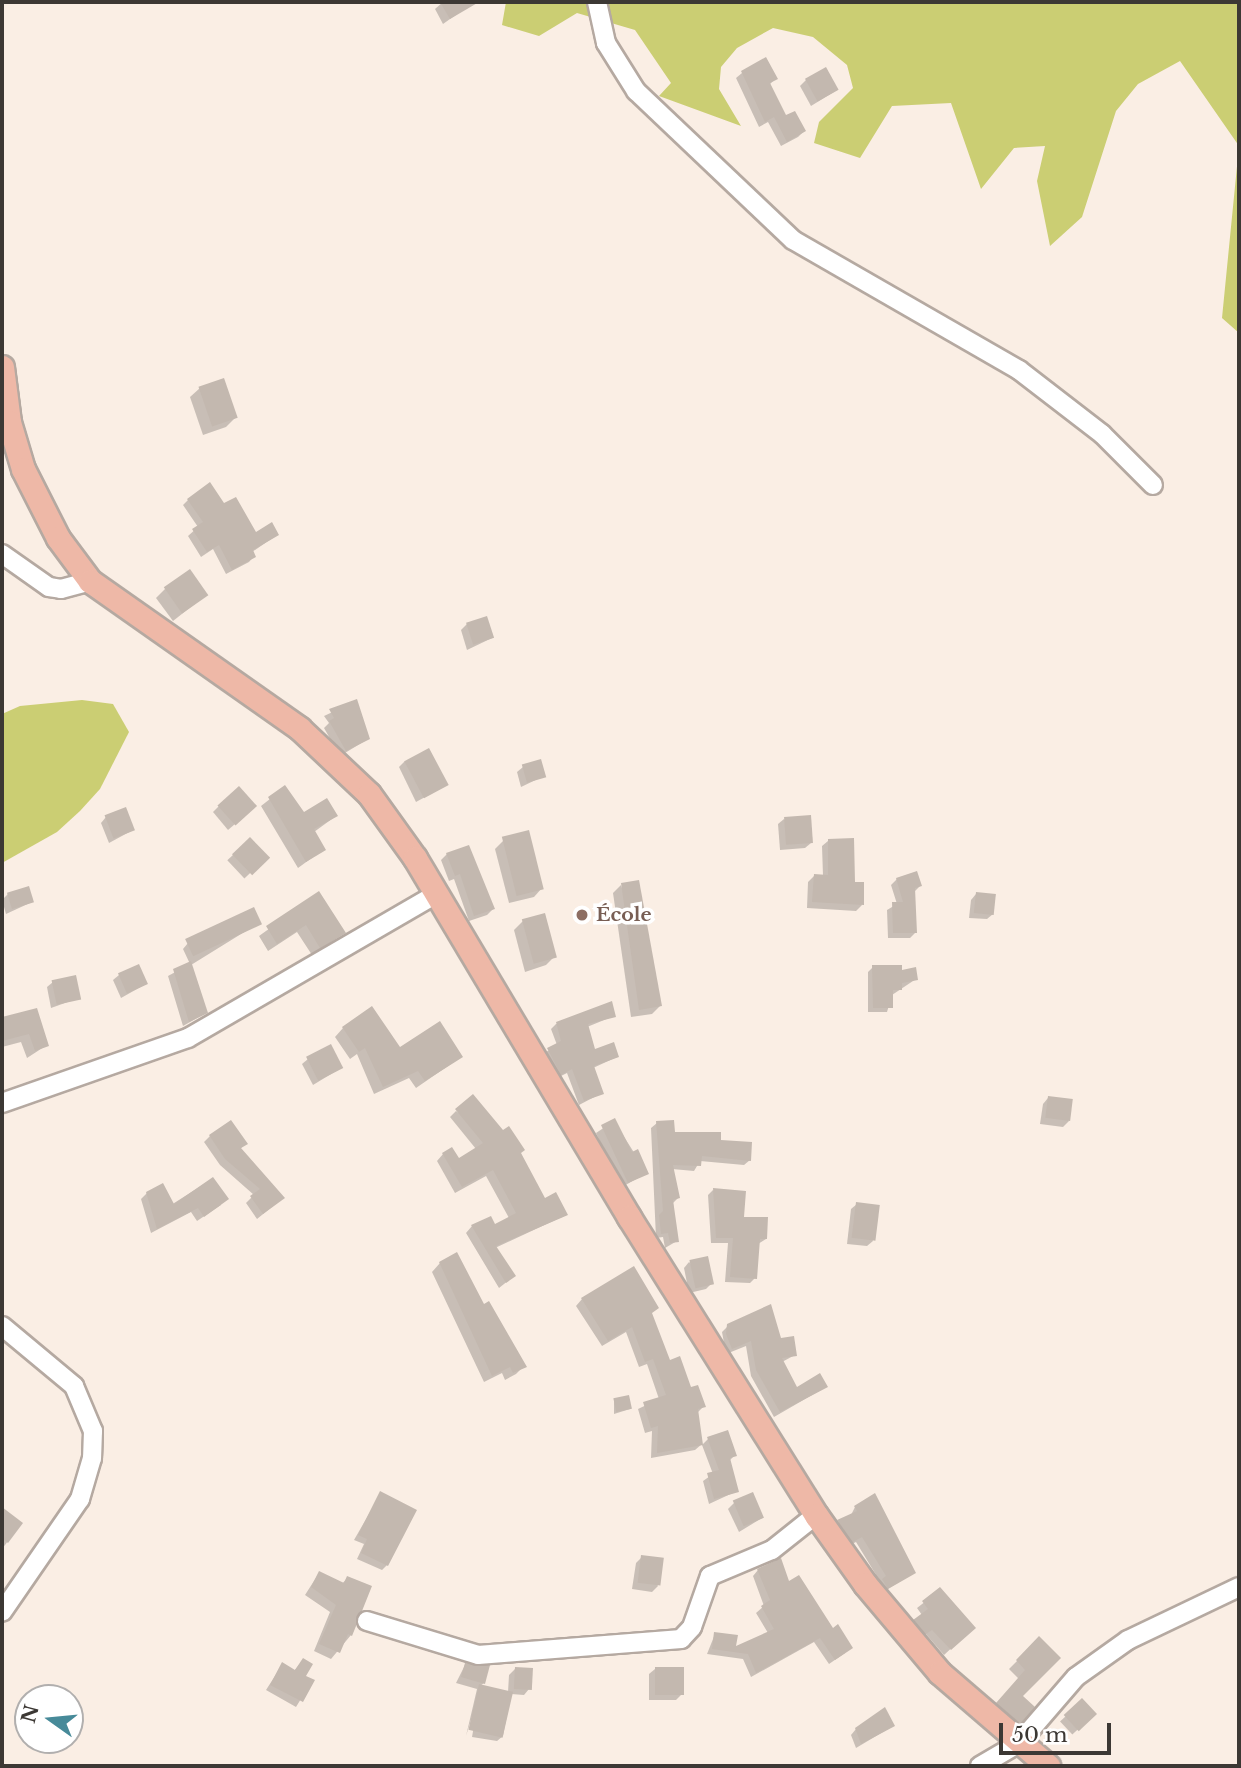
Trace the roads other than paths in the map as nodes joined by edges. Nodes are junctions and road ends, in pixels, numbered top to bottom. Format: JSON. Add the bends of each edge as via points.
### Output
{"nodes":[{"id":1,"x":597,"y":2,"type":"edge"},
{"id":2,"x":2,"y":367,"type":"edge"},
{"id":3,"x":1153,"y":485,"type":"dead end"},
{"id":4,"x":2,"y":554,"type":"edge"},
{"id":5,"x":90,"y":582,"type":"junction"},
{"id":6,"x":435,"y":895,"type":"junction"},
{"id":7,"x":2,"y":1103,"type":"edge"},
{"id":8,"x":2,"y":1326,"type":"edge"},
{"id":9,"x":816,"y":1515,"type":"junction"},
{"id":10,"x":1239,"y":1587,"type":"edge"},
{"id":11,"x":2,"y":1612,"type":"edge"},
{"id":12,"x":368,"y":1620,"type":"dead end"},
{"id":13,"x":1018,"y":1743,"type":"junction"},
{"id":14,"x":980,"y":1766,"type":"edge"},
{"id":15,"x":1048,"y":1766,"type":"edge"}],
"edges":[{"from":1,"to":3,"type":"street","via":[[606,43],[636,91],[793,240],[1019,370],[1102,434]]},
{"from":2,"to":5,"type":"main road","via":[[9,422],[23,469],[58,538]]},
{"from":4,"to":5,"type":"street","via":[[49,587]]},
{"from":5,"to":6,"type":"main road","via":[[325,749],[386,815]]},
{"from":6,"to":7,"type":"street","via":[[188,1038]]},
{"from":6,"to":9,"type":"main road"},
{"from":8,"to":11,"type":"street","via":[[74,1386],[93,1431],[92,1458],[80,1499]]},
{"from":9,"to":12,"type":"street","via":[[772,1550],[710,1576],[692,1628],[681,1639],[478,1655]]},
{"from":9,"to":13,"type":"main road","via":[[865,1584],[932,1664]]},
{"from":10,"to":13,"type":"street","via":[[1128,1640],[1076,1677]]},
{"from":13,"to":14,"type":"street"},
{"from":13,"to":15,"type":"main road"}]}
